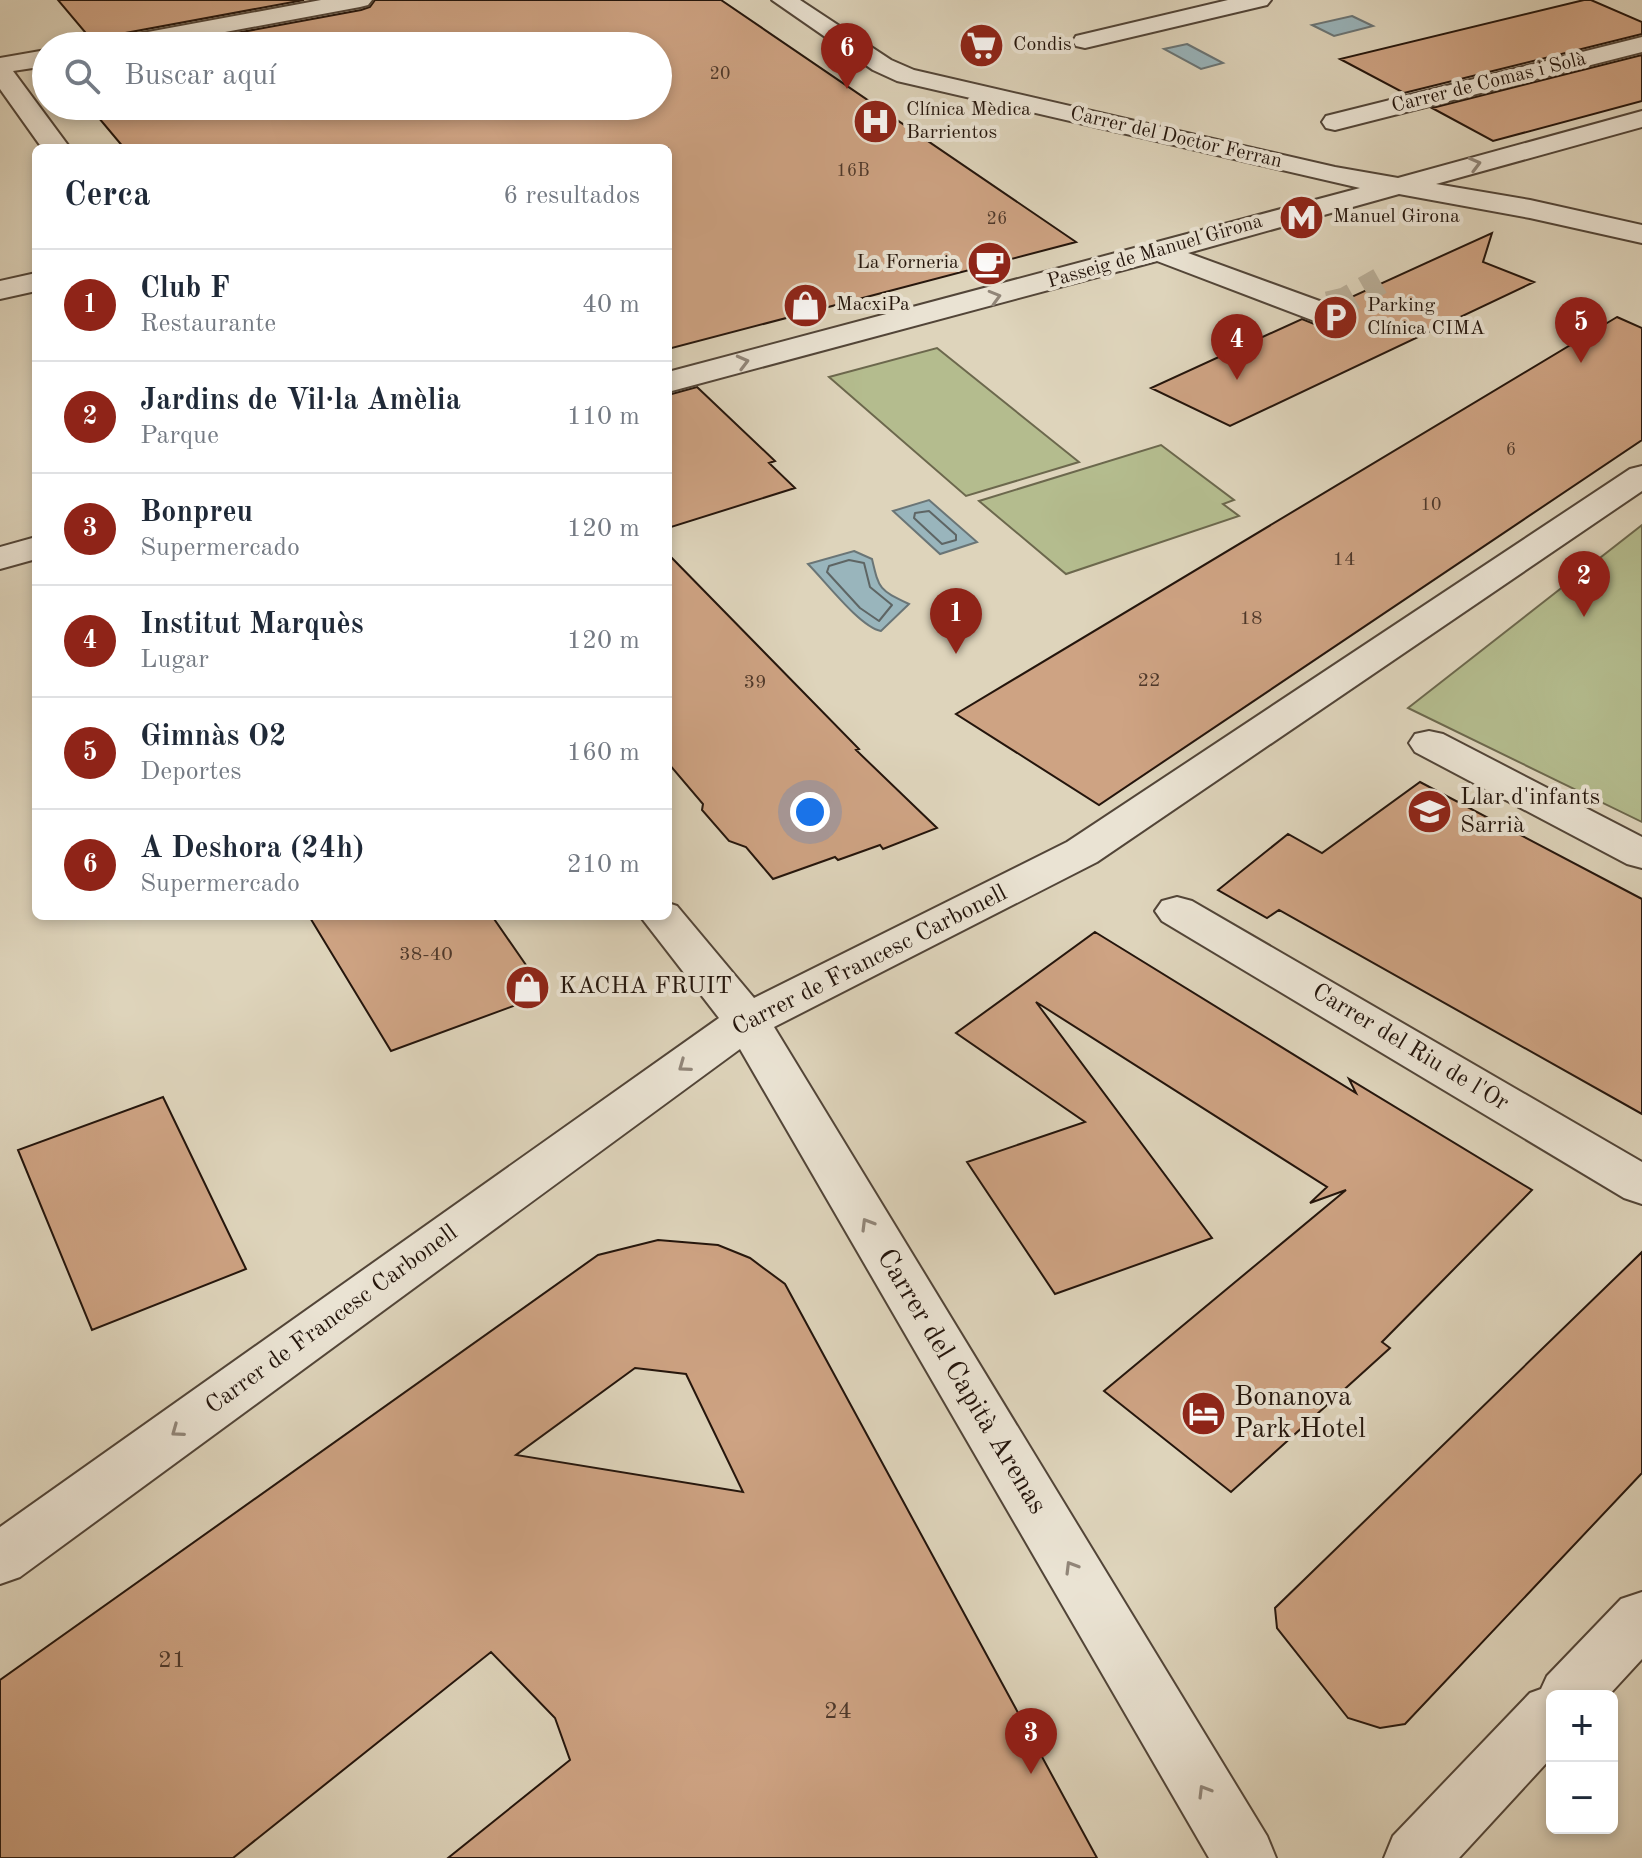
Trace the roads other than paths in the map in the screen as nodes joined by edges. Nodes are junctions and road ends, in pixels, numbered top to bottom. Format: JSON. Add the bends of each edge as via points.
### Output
{"nodes":[{"id":1,"x":360,"y":0,"type":"edge"},
{"id":2,"x":784,"y":0,"type":"edge"},
{"id":3,"x":1259,"y":0,"type":"edge"},
{"id":4,"x":186,"y":32,"type":"edge"},
{"id":5,"x":1085,"y":41,"type":"dead end"},
{"id":6,"x":1642,"y":44,"type":"edge"},
{"id":7,"x":32,"y":61,"type":"edge"},
{"id":8,"x":0,"y":68,"type":"edge"},
{"id":9,"x":32,"y":114,"type":"edge"},
{"id":10,"x":1642,"y":119,"type":"edge"},
{"id":11,"x":36,"y":120,"type":"edge"},
{"id":12,"x":1335,"y":122,"type":"dead end"},
{"id":13,"x":53,"y":144,"type":"edge"},
{"id":14,"x":1400,"y":184,"type":"junction"},
{"id":15,"x":1642,"y":234,"type":"edge"},
{"id":16,"x":1157,"y":251,"type":"junction"},
{"id":17,"x":32,"y":283,"type":"edge"},
{"id":18,"x":0,"y":290,"type":"edge"},
{"id":19,"x":1332,"y":311,"type":"tunnel mouth"},
{"id":20,"x":672,"y":381,"type":"edge"},
{"id":21,"x":1642,"y":476,"type":"edge"},
{"id":22,"x":32,"y":549,"type":"edge"},
{"id":23,"x":0,"y":558,"type":"edge"},
{"id":24,"x":1429,"y":743,"type":"dead end"},
{"id":25,"x":1642,"y":854,"type":"edge"},
{"id":26,"x":1177,"y":911,"type":"dead end"},
{"id":27,"x":665,"y":920,"type":"edge"},
{"id":28,"x":747,"y":1021,"type":"junction"},
{"id":29,"x":1642,"y":1185,"type":"edge"},
{"id":30,"x":0,"y":1559,"type":"edge"},
{"id":31,"x":1642,"y":1618,"type":"edge"},
{"id":32,"x":1574,"y":1690,"type":"edge"},
{"id":33,"x":1546,"y":1719,"type":"edge"},
{"id":34,"x":1244,"y":1858,"type":"edge"},
{"id":35,"x":1416,"y":1858,"type":"edge"}],
"edges":[{"from":1,"to":4,"type":"street"},
{"from":2,"to":14,"type":"street","name":"Carrer del Doctor Ferran","via":[[906,76],[1335,175]]},
{"from":3,"to":5,"type":"street"},
{"from":6,"to":12,"type":"street","name":"Carrer de Comas i Solà"},
{"from":7,"to":8,"type":"street"},
{"from":8,"to":9,"type":"street"},
{"from":14,"to":10,"type":"street","name":"Passeig de Manuel Girona","one_way":true},
{"from":11,"to":13,"type":"street"},
{"from":14,"to":15,"type":"street","name":"Carrer del Doctor Ferran"},
{"from":14,"to":16,"type":"street","name":"Passeig de Manuel Girona"},
{"from":16,"to":19,"type":"street"},
{"from":20,"to":16,"type":"street","name":"Passeig de Manuel Girona","one_way":true},
{"from":17,"to":18,"type":"street"},
{"from":21,"to":28,"type":"street","name":"Carrer de Francesc Carbonell","via":[[1082,852]]},
{"from":22,"to":23,"type":"street"},
{"from":24,"to":25,"type":"street"},
{"from":26,"to":29,"type":"street","name":"Carrer del Riu de l'Or"},
{"from":27,"to":28,"type":"street","name":"Carrer del Capità Arenas"},
{"from":28,"to":30,"type":"street","name":"Carrer de Francesc Carbonell","one_way":true},
{"from":34,"to":28,"type":"street","name":"Carrer del Capità Arenas","one_way":true},
{"from":31,"to":32,"type":"street"},
{"from":33,"to":35,"type":"street"}]}
